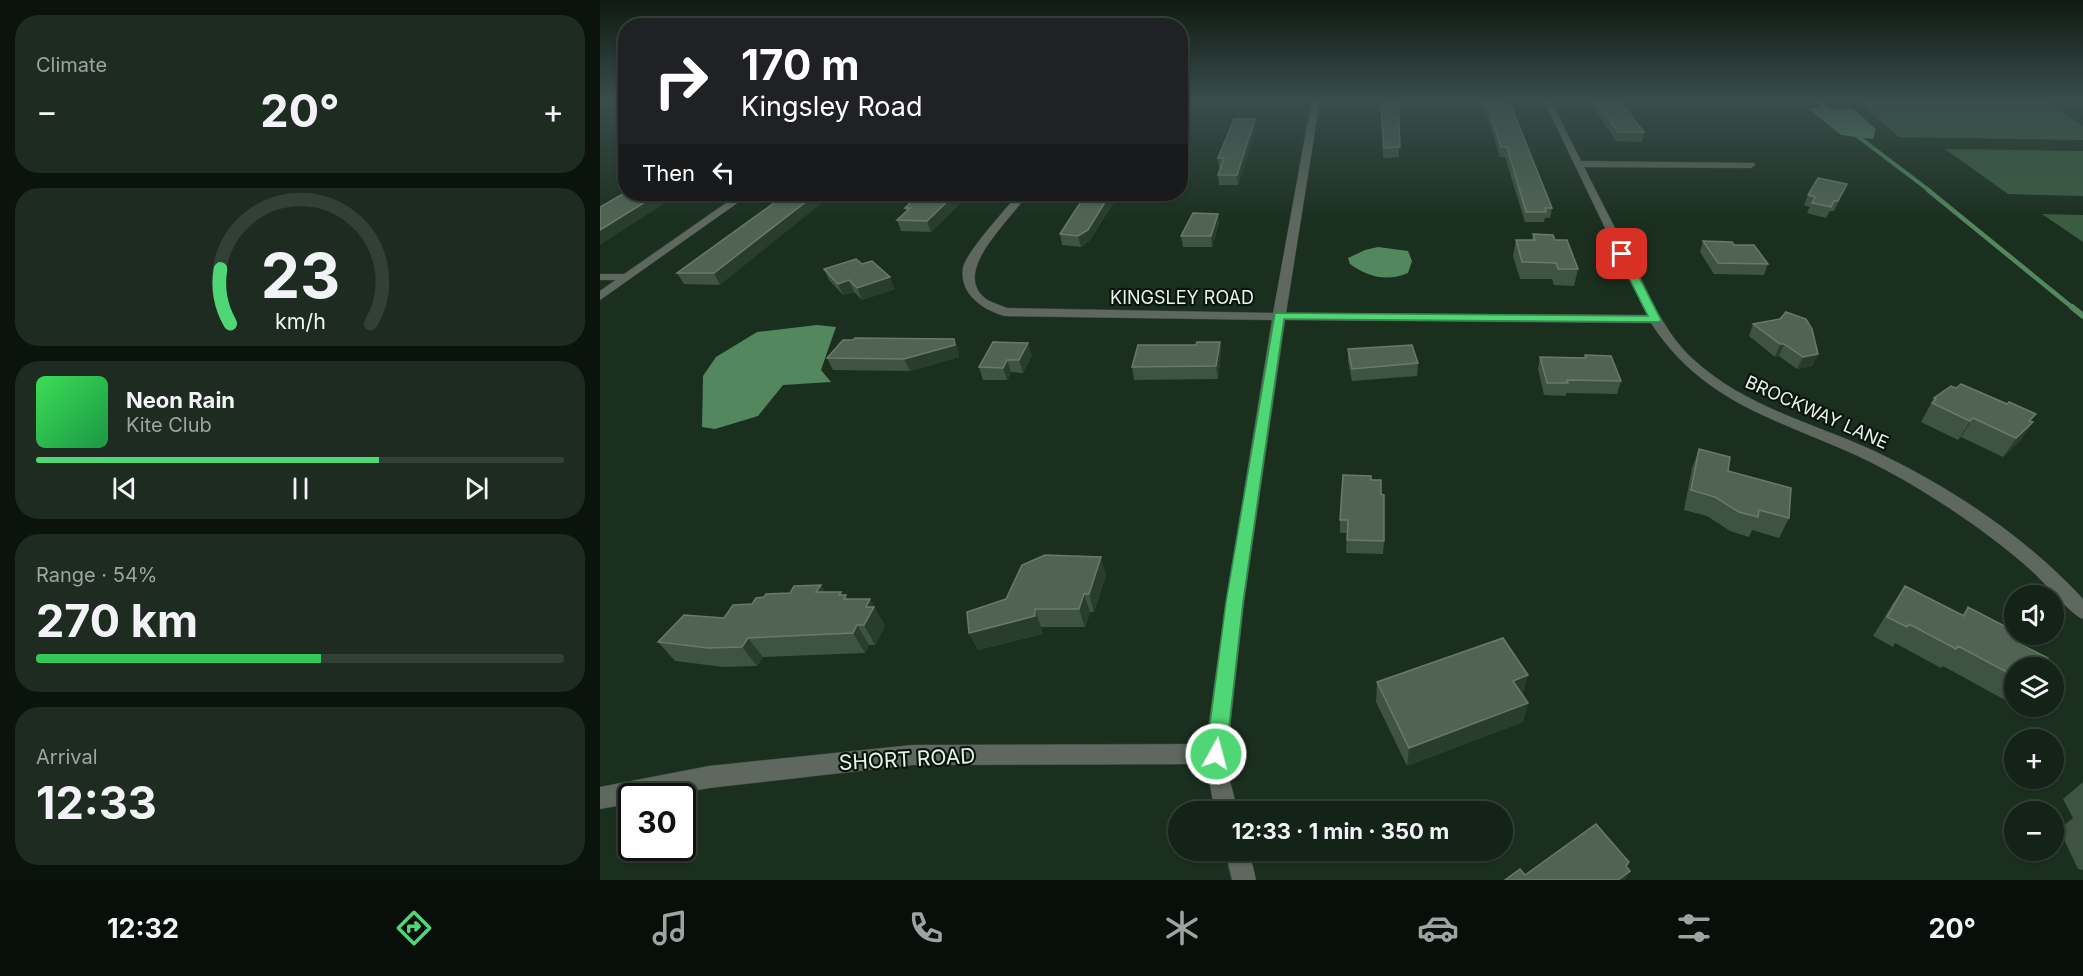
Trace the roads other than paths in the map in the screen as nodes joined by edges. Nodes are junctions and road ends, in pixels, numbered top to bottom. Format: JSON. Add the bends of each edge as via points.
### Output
{"nodes":[{"id":1,"x":1309,"y":140,"type":"edge"},
{"id":2,"x":1566,"y":140,"type":"edge"},
{"id":3,"x":1578,"y":164,"type":"junction"},
{"id":4,"x":1750,"y":165,"type":"dead end"},
{"id":5,"x":735,"y":201,"type":"edge"},
{"id":6,"x":1017,"y":201,"type":"edge"},
{"id":7,"x":600,"y":277,"type":"edge"},
{"id":8,"x":626,"y":278,"type":"junction"},
{"id":9,"x":600,"y":296,"type":"edge"},
{"id":10,"x":1279,"y":315,"type":"junction"},
{"id":11,"x":1655,"y":320,"type":"junction"},
{"id":12,"x":2083,"y":611,"type":"edge"},
{"id":13,"x":1216,"y":754,"type":"junction"},
{"id":14,"x":600,"y":798,"type":"edge"},
{"id":15,"x":1224,"y":801,"type":"edge"},
{"id":16,"x":1240,"y":861,"type":"edge"},
{"id":17,"x":1244,"y":880,"type":"edge"}],
"edges":[{"from":1,"to":10,"type":"street"},
{"from":2,"to":3,"type":"street","name":"BROCKWAY LANE"},
{"from":3,"to":4,"type":"street"},
{"from":3,"to":11,"type":"street","name":"BROCKWAY LANE"},
{"from":5,"to":8,"type":"street"},
{"from":6,"to":10,"type":"street","name":"KINGSLEY ROAD","via":[[969,267],[970,286],[992,308],[1018,313]]},
{"from":7,"to":8,"type":"street"},
{"from":8,"to":9,"type":"street"},
{"from":10,"to":11,"type":"street","name":"KINGSLEY ROAD"},
{"from":10,"to":13,"type":"street"},
{"from":11,"to":12,"type":"street","name":"BROCKWAY LANE","via":[[1689,363],[1732,393],[1891,466],[1957,505],[2025,555]]},
{"from":13,"to":14,"type":"street","name":"SHORT ROAD","via":[[912,755],[709,777]]},
{"from":13,"to":15,"type":"street"},
{"from":16,"to":17,"type":"street"}]}
